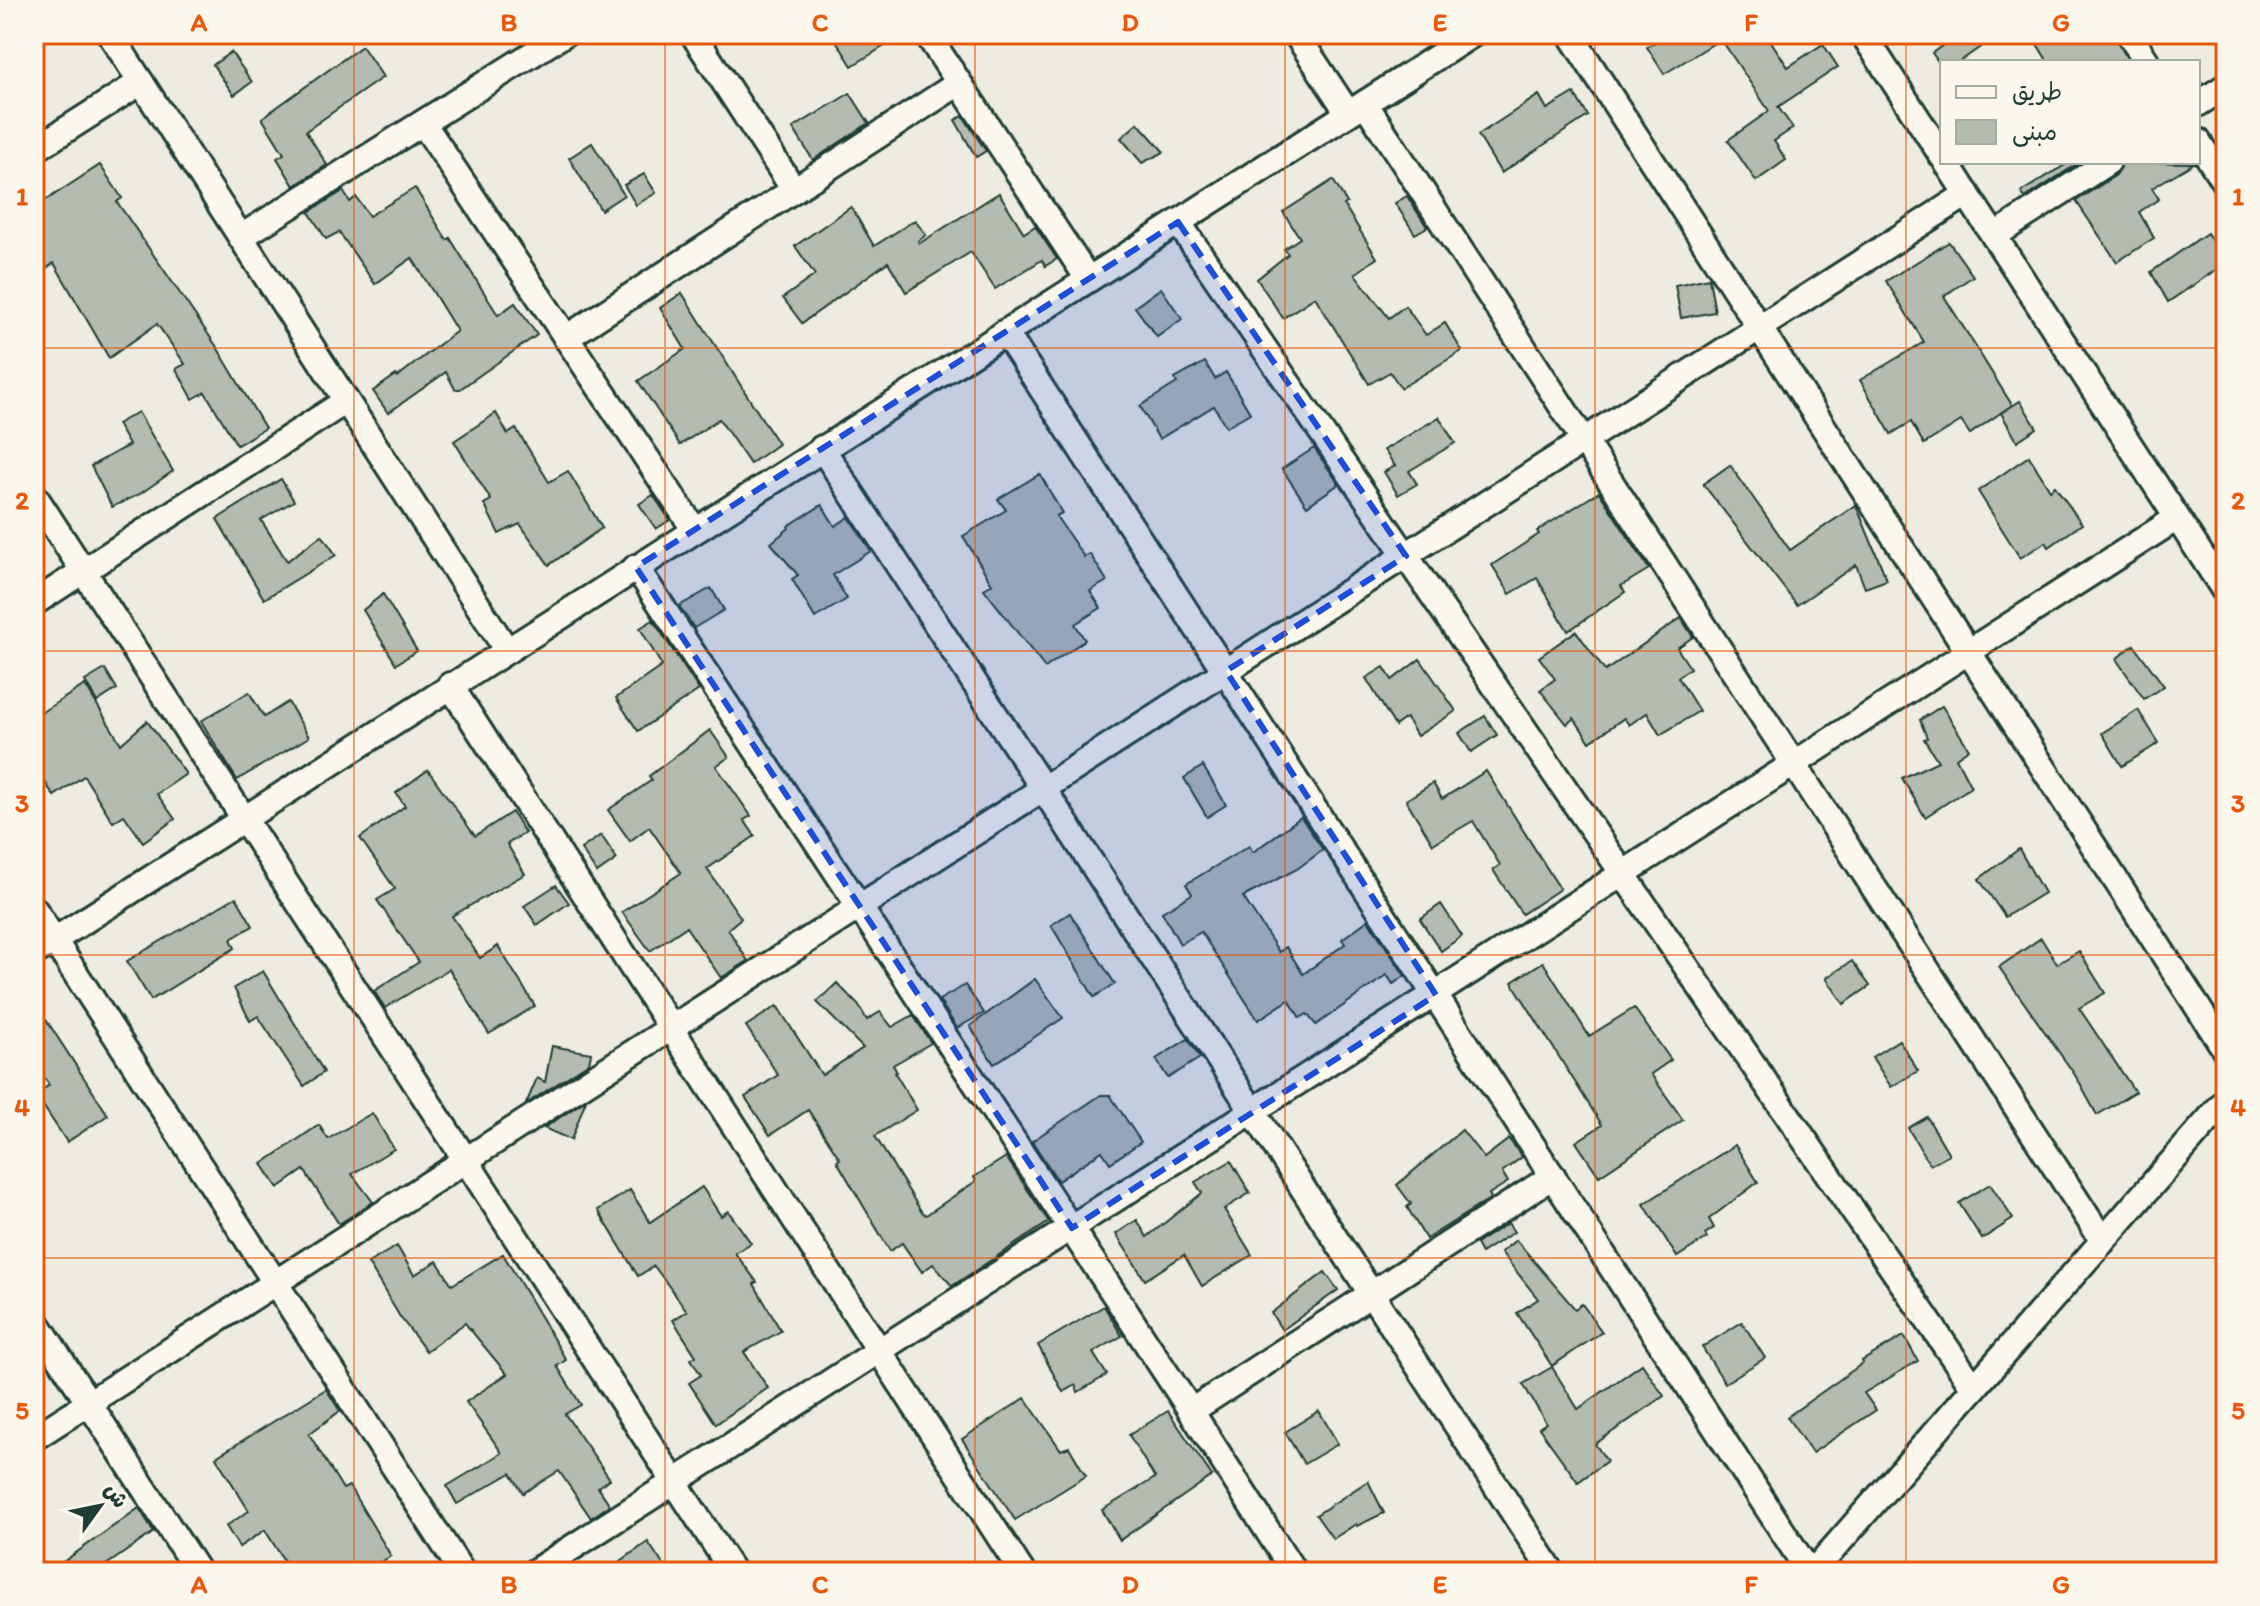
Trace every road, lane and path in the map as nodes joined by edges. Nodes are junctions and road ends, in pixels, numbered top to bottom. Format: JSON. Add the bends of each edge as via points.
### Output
{"nodes":[{"id":1,"x":564,"y":34,"type":"edge"},
{"id":2,"x":693,"y":34,"type":"edge"},
{"id":3,"x":927,"y":34,"type":"edge"},
{"id":4,"x":1296,"y":34,"type":"edge"},
{"id":5,"x":1473,"y":34,"type":"edge"},
{"id":6,"x":1570,"y":34,"type":"edge"},
{"id":7,"x":1863,"y":34,"type":"edge"},
{"id":8,"x":2129,"y":34,"type":"edge"},
{"id":9,"x":116,"y":36,"type":"edge"},
{"id":10,"x":2146,"y":60,"type":"edge"},
{"id":11,"x":141,"y":82,"type":"junction"},
{"id":12,"x":959,"y":83,"type":"junction"},
{"id":13,"x":2226,"y":86,"type":"edge"},
{"id":14,"x":2200,"y":103,"type":"edge"},
{"id":15,"x":1357,"y":108,"type":"junction"},
{"id":16,"x":423,"y":123,"type":"junction"},
{"id":17,"x":2200,"y":144,"type":"edge"},
{"id":18,"x":34,"y":150,"type":"edge"},
{"id":19,"x":1940,"y":153,"type":"edge"},
{"id":20,"x":1947,"y":164,"type":"edge"},
{"id":21,"x":2105,"y":164,"type":"edge"},
{"id":22,"x":2226,"y":185,"type":"edge"},
{"id":23,"x":794,"y":190,"type":"junction"},
{"id":24,"x":1967,"y":194,"type":"junction"},
{"id":25,"x":1178,"y":222,"type":"junction"},
{"id":26,"x":1994,"y":236,"type":"junction"},
{"id":27,"x":241,"y":237,"type":"junction"},
{"id":28,"x":1088,"y":279,"type":"junction"},
{"id":29,"x":1759,"y":328,"type":"junction"},
{"id":30,"x":1005,"y":332,"type":"junction"},
{"id":31,"x":566,"y":338,"type":"junction"},
{"id":32,"x":346,"y":401,"type":"junction"},
{"id":33,"x":1584,"y":441,"type":"junction"},
{"id":34,"x":822,"y":448,"type":"junction"},
{"id":35,"x":34,"y":495,"type":"edge"},
{"id":36,"x":2177,"y":518,"type":"junction"},
{"id":37,"x":694,"y":529,"type":"junction"},
{"id":38,"x":1406,"y":556,"type":"junction"},
{"id":39,"x":636,"y":567,"type":"junction"},
{"id":40,"x":83,"y":571,"type":"junction"},
{"id":41,"x":2226,"y":593,"type":"edge"},
{"id":42,"x":34,"y":603,"type":"edge"},
{"id":43,"x":506,"y":649,"type":"junction"},
{"id":44,"x":1968,"y":652,"type":"junction"},
{"id":45,"x":1226,"y":671,"type":"junction"},
{"id":46,"x":450,"y":685,"type":"junction"},
{"id":47,"x":1793,"y":764,"type":"junction"},
{"id":48,"x":1043,"y":789,"type":"junction"},
{"id":49,"x":245,"y":817,"type":"junction"},
{"id":50,"x":1623,"y":874,"type":"junction"},
{"id":51,"x":860,"y":907,"type":"junction"},
{"id":52,"x":34,"y":909,"type":"edge"},
{"id":53,"x":44,"y":946,"type":"edge"},
{"id":54,"x":1436,"y":995,"type":"junction"},
{"id":55,"x":671,"y":1028,"type":"junction"},
{"id":56,"x":2226,"y":1051,"type":"edge"},
{"id":57,"x":2226,"y":1100,"type":"edge"},
{"id":58,"x":1253,"y":1112,"type":"junction"},
{"id":59,"x":466,"y":1160,"type":"junction"},
{"id":60,"x":1553,"y":1176,"type":"junction"},
{"id":61,"x":1072,"y":1228,"type":"junction"},
{"id":62,"x":2103,"y":1241,"type":"junction"},
{"id":63,"x":276,"y":1283,"type":"junction"},
{"id":64,"x":1371,"y":1294,"type":"junction"},
{"id":65,"x":34,"y":1318,"type":"edge"},
{"id":66,"x":879,"y":1351,"type":"junction"},
{"id":67,"x":1974,"y":1388,"type":"junction"},
{"id":68,"x":89,"y":1403,"type":"junction"},
{"id":69,"x":1191,"y":1411,"type":"junction"},
{"id":70,"x":34,"y":1438,"type":"edge"},
{"id":71,"x":674,"y":1482,"type":"junction"},
{"id":72,"x":198,"y":1572,"type":"edge"},
{"id":73,"x":462,"y":1572,"type":"edge"},
{"id":74,"x":534,"y":1572,"type":"edge"},
{"id":75,"x":733,"y":1572,"type":"edge"},
{"id":76,"x":1022,"y":1572,"type":"edge"},
{"id":77,"x":1294,"y":1572,"type":"edge"},
{"id":78,"x":1552,"y":1572,"type":"edge"},
{"id":79,"x":1811,"y":1572,"type":"edge"}],
"edges":[{"from":1,"to":16,"type":"street"},
{"from":2,"to":23,"type":"street"},
{"from":3,"to":12,"type":"street"},
{"from":4,"to":15,"type":"street"},
{"from":5,"to":15,"type":"street"},
{"from":6,"to":29,"type":"street"},
{"from":7,"to":19,"type":"street"},
{"from":8,"to":10,"type":"street"},
{"from":9,"to":11,"type":"street"},
{"from":11,"to":18,"type":"street"},
{"from":11,"to":27,"type":"street"},
{"from":12,"to":23,"type":"street"},
{"from":12,"to":28,"type":"street"},
{"from":13,"to":14,"type":"street"},
{"from":15,"to":25,"type":"street"},
{"from":15,"to":33,"type":"street"},
{"from":16,"to":27,"type":"street"},
{"from":16,"to":31,"type":"street"},
{"from":17,"to":22,"type":"street"},
{"from":20,"to":24,"type":"street"},
{"from":21,"to":26,"type":"street"},
{"from":23,"to":31,"type":"street"},
{"from":24,"to":26,"type":"street"},
{"from":24,"to":29,"type":"street"},
{"from":25,"to":28,"type":"street"},
{"from":25,"to":38,"type":"street"},
{"from":26,"to":36,"type":"street"},
{"from":27,"to":32,"type":"street"},
{"from":28,"to":30,"type":"street"},
{"from":29,"to":33,"type":"street"},
{"from":29,"to":44,"type":"street"},
{"from":30,"to":34,"type":"street"},
{"from":30,"to":45,"type":"street"},
{"from":31,"to":37,"type":"street"},
{"from":32,"to":40,"type":"street"},
{"from":32,"to":43,"type":"street"},
{"from":33,"to":38,"type":"street"},
{"from":33,"to":47,"type":"street"},
{"from":34,"to":37,"type":"street"},
{"from":34,"to":48,"type":"street"},
{"from":35,"to":40,"type":"street"},
{"from":36,"to":41,"type":"street"},
{"from":36,"to":44,"type":"street"},
{"from":37,"to":39,"type":"street"},
{"from":38,"to":45,"type":"street"},
{"from":38,"to":50,"type":"street"},
{"from":39,"to":43,"type":"street"},
{"from":39,"to":51,"type":"street"},
{"from":40,"to":42,"type":"street"},
{"from":40,"to":49,"type":"street"},
{"from":43,"to":46,"type":"street"},
{"from":44,"to":47,"type":"street"},
{"from":44,"to":56,"type":"street"},
{"from":45,"to":48,"type":"street"},
{"from":45,"to":54,"type":"street"},
{"from":46,"to":49,"type":"street"},
{"from":46,"to":55,"type":"street"},
{"from":47,"to":50,"type":"street"},
{"from":47,"to":62,"type":"street"},
{"from":48,"to":51,"type":"street"},
{"from":48,"to":58,"type":"street"},
{"from":49,"to":53,"type":"street"},
{"from":49,"to":59,"type":"street"},
{"from":50,"to":54,"type":"street"},
{"from":50,"to":67,"type":"street"},
{"from":51,"to":55,"type":"street"},
{"from":51,"to":61,"type":"street"},
{"from":52,"to":53,"type":"street"},
{"from":53,"to":63,"type":"street"},
{"from":54,"to":58,"type":"street"},
{"from":54,"to":60,"type":"street"},
{"from":55,"to":59,"type":"street"},
{"from":55,"to":66,"type":"street"},
{"from":57,"to":62,"type":"street"},
{"from":58,"to":61,"type":"street"},
{"from":58,"to":64,"type":"street"},
{"from":59,"to":63,"type":"street"},
{"from":59,"to":71,"type":"street"},
{"from":60,"to":64,"type":"street"},
{"from":60,"to":79,"type":"street"},
{"from":61,"to":66,"type":"street"},
{"from":61,"to":69,"type":"street"},
{"from":62,"to":67,"type":"street"},
{"from":63,"to":68,"type":"street"},
{"from":63,"to":73,"type":"street"},
{"from":64,"to":69,"type":"street"},
{"from":64,"to":78,"type":"street"},
{"from":65,"to":68,"type":"street"},
{"from":66,"to":71,"type":"street"},
{"from":66,"to":76,"type":"street"},
{"from":67,"to":79,"type":"street"},
{"from":68,"to":70,"type":"street"},
{"from":68,"to":72,"type":"street"},
{"from":69,"to":77,"type":"street"},
{"from":71,"to":74,"type":"street"},
{"from":71,"to":75,"type":"street"}]}
